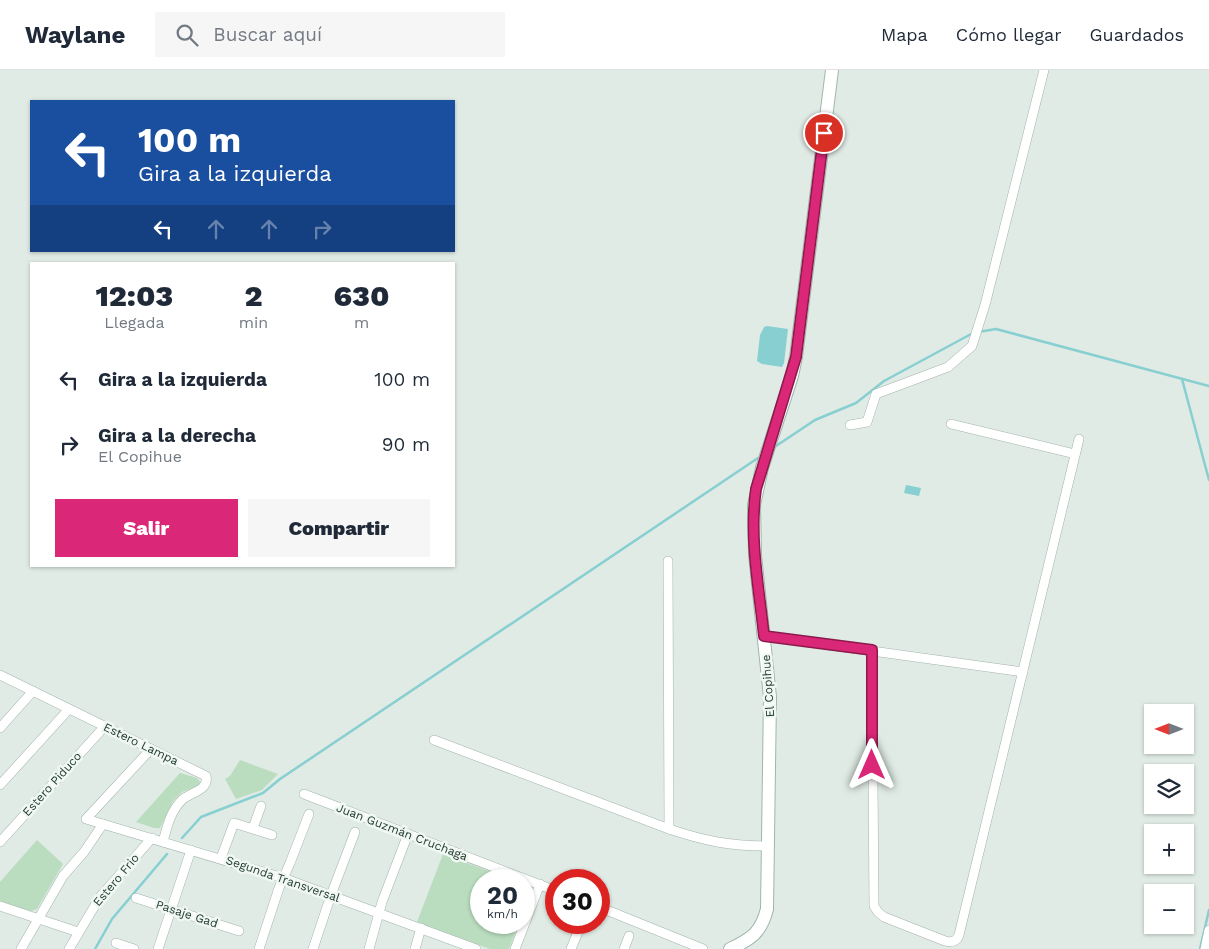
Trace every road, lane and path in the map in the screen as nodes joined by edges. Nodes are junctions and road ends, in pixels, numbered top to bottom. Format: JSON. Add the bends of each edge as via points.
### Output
{"nodes":[{"id":1,"x":832,"y":70,"type":"edge"},
{"id":2,"x":1044,"y":70,"type":"edge"},
{"id":3,"x":951,"y":424,"type":"dead end"},
{"id":4,"x":850,"y":425,"type":"dead end"},
{"id":5,"x":1080,"y":439,"type":"dead end"},
{"id":6,"x":1076,"y":454,"type":"junction"},
{"id":7,"x":668,"y":561,"type":"dead end"},
{"id":8,"x":764,"y":636,"type":"junction"},
{"id":9,"x":872,"y":650,"type":"junction"},
{"id":10,"x":1023,"y":672,"type":"junction"},
{"id":11,"x":0,"y":675,"type":"edge"},
{"id":12,"x":33,"y":691,"type":"junction"},
{"id":13,"x":69,"y":709,"type":"junction"},
{"id":14,"x":105,"y":726,"type":"junction"},
{"id":15,"x":0,"y":728,"type":"edge"},
{"id":16,"x":434,"y":740,"type":"dead end"},
{"id":17,"x":151,"y":749,"type":"junction"},
{"id":18,"x":0,"y":785,"type":"edge"},
{"id":19,"x":304,"y":794,"type":"dead end"},
{"id":20,"x":262,"y":806,"type":"dead end"},
{"id":21,"x":309,"y":814,"type":"dead end"},
{"id":22,"x":103,"y":824,"type":"junction"},
{"id":23,"x":253,"y":828,"type":"junction"},
{"id":24,"x":669,"y":829,"type":"junction"},
{"id":25,"x":355,"y":832,"type":"dead end"},
{"id":26,"x":272,"y":834,"type":"dead end"},
{"id":27,"x":408,"y":834,"type":"junction"},
{"id":28,"x":152,"y":838,"type":"junction"},
{"id":29,"x":0,"y":842,"type":"edge"},
{"id":30,"x":163,"y":842,"type":"junction"},
{"id":31,"x":768,"y":846,"type":"junction"},
{"id":32,"x":191,"y":850,"type":"junction"},
{"id":33,"x":221,"y":858,"type":"junction"},
{"id":34,"x":284,"y":878,"type":"junction"},
{"id":35,"x":540,"y":884,"type":"junction"},
{"id":36,"x":545,"y":886,"type":"edge"},
{"id":37,"x":331,"y":895,"type":"junction"},
{"id":38,"x":136,"y":898,"type":"dead end"},
{"id":39,"x":0,"y":906,"type":"edge"},
{"id":40,"x":171,"y":909,"type":"junction"},
{"id":41,"x":610,"y":911,"type":"edge"},
{"id":42,"x":380,"y":913,"type":"junction"},
{"id":43,"x":38,"y":919,"type":"junction"},
{"id":44,"x":422,"y":928,"type":"junction"},
{"id":45,"x":1209,"y":930,"type":"edge"},
{"id":46,"x":238,"y":931,"type":"dead end"},
{"id":47,"x":78,"y":932,"type":"junction"},
{"id":48,"x":577,"y":934,"type":"edge"},
{"id":49,"x":630,"y":936,"type":"dead end"},
{"id":50,"x":450,"y":939,"type":"junction"},
{"id":51,"x":116,"y":943,"type":"dead end"},
{"id":52,"x":748,"y":946,"type":"edge"},
{"id":53,"x":21,"y":949,"type":"edge"},
{"id":54,"x":69,"y":949,"type":"edge"},
{"id":55,"x":134,"y":949,"type":"edge"},
{"id":56,"x":158,"y":949,"type":"edge"},
{"id":57,"x":259,"y":949,"type":"edge"},
{"id":58,"x":313,"y":949,"type":"edge"},
{"id":59,"x":369,"y":949,"type":"edge"},
{"id":60,"x":415,"y":949,"type":"edge"},
{"id":61,"x":447,"y":949,"type":"edge"},
{"id":62,"x":476,"y":949,"type":"edge"},
{"id":63,"x":516,"y":949,"type":"edge"},
{"id":64,"x":571,"y":949,"type":"edge"},
{"id":65,"x":624,"y":949,"type":"edge"},
{"id":66,"x":704,"y":949,"type":"edge"},
{"id":67,"x":730,"y":949,"type":"edge"},
{"id":68,"x":1204,"y":949,"type":"edge"}],
"edges":[{"from":1,"to":8,"type":"main road","name":"El Copihue","via":[[796,357],[754,505],[755,554]]},
{"from":2,"to":4,"type":"street","via":[[972,346],[948,367],[876,394],[867,422]]},
{"from":3,"to":6,"type":"street"},
{"from":5,"to":6,"type":"street"},
{"from":6,"to":10,"type":"street"},
{"from":7,"to":24,"type":"street"},
{"from":8,"to":9,"type":"street"},
{"from":8,"to":31,"type":"main road","name":"El Copihue","via":[[771,710]]},
{"from":9,"to":10,"type":"street"},
{"from":9,"to":10,"type":"street","via":[[874,902],[884,917],[949,942],[959,934]]},
{"from":11,"to":12,"type":"street","name":"Estero Lampa"},
{"from":12,"to":13,"type":"street","name":"Estero Lampa"},
{"from":12,"to":15,"type":"street"},
{"from":13,"to":14,"type":"street","name":"Estero Lampa"},
{"from":13,"to":18,"type":"street"},
{"from":14,"to":17,"type":"street","name":"Estero Lampa"},
{"from":14,"to":29,"type":"street","name":"Estero Piduco"},
{"from":16,"to":24,"type":"street"},
{"from":17,"to":22,"type":"street","name":"Segunda Transversal","via":[[86,818]]},
{"from":17,"to":30,"type":"street","name":"Estero Lampa","via":[[207,779],[203,787],[175,809]]},
{"from":19,"to":27,"type":"street","name":"Juan Guzmán Cruchaga"},
{"from":20,"to":23,"type":"street"},
{"from":21,"to":34,"type":"street"},
{"from":22,"to":28,"type":"street","name":"Segunda Transversal"},
{"from":22,"to":43,"type":"street","via":[[63,876]]},
{"from":23,"to":26,"type":"street"},
{"from":23,"to":33,"type":"street","via":[[234,822]]},
{"from":24,"to":31,"type":"street","via":[[731,846]]},
{"from":25,"to":37,"type":"street"},
{"from":27,"to":35,"type":"street","name":"Juan Guzmán Cruchaga"},
{"from":27,"to":42,"type":"street"},
{"from":28,"to":30,"type":"street","name":"Segunda Transversal"},
{"from":28,"to":47,"type":"street","name":"Estero Frio","via":[[100,897]]},
{"from":30,"to":32,"type":"street","name":"Segunda Transversal"},
{"from":31,"to":52,"type":"main road","name":"El Copihue","via":[[765,916]]},
{"from":32,"to":33,"type":"street","name":"Segunda Transversal"},
{"from":32,"to":40,"type":"street"},
{"from":33,"to":34,"type":"street","name":"Segunda Transversal"},
{"from":34,"to":37,"type":"street","name":"Segunda Transversal"},
{"from":34,"to":57,"type":"street"},
{"from":35,"to":36,"type":"street","name":"Juan Guzmán Cruchaga"},
{"from":35,"to":63,"type":"street"},
{"from":37,"to":42,"type":"street","name":"Segunda Transversal"},
{"from":37,"to":58,"type":"street"},
{"from":38,"to":40,"type":"street","name":"Pasaje Gad"},
{"from":39,"to":43,"type":"street"},
{"from":40,"to":46,"type":"street","name":"Pasaje Gad"},
{"from":40,"to":56,"type":"street"},
{"from":41,"to":66,"type":"street"},
{"from":42,"to":44,"type":"street","name":"Segunda Transversal"},
{"from":42,"to":59,"type":"street"},
{"from":43,"to":47,"type":"street"},
{"from":43,"to":53,"type":"street"},
{"from":44,"to":50,"type":"street","name":"Segunda Transversal"},
{"from":44,"to":60,"type":"street"},
{"from":45,"to":68,"type":"street"},
{"from":47,"to":54,"type":"street","name":"Estero Frio"},
{"from":48,"to":64,"type":"street"},
{"from":49,"to":65,"type":"street"},
{"from":50,"to":61,"type":"street"},
{"from":50,"to":62,"type":"street","name":"Segunda Transversal"},
{"from":51,"to":55,"type":"street"},
{"from":52,"to":67,"type":"main road"}]}
